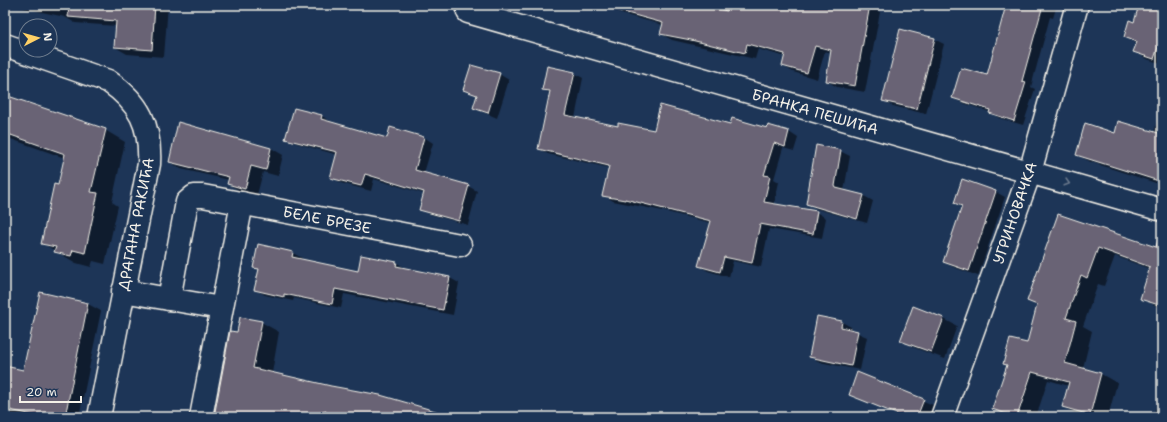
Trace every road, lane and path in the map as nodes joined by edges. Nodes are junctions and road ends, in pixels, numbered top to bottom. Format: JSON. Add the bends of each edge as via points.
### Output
{"nodes":[{"id":1,"x":1077,"y":5,"type":"edge"},
{"id":2,"x":468,"y":12,"type":"dead end"},
{"id":3,"x":5,"y":45,"type":"edge"},
{"id":4,"x":1030,"y":172,"type":"junction"},
{"id":5,"x":242,"y":203,"type":"junction"},
{"id":6,"x":1162,"y":210,"type":"edge"},
{"id":7,"x":460,"y":245,"type":"dead end"},
{"id":8,"x":123,"y":291,"type":"junction"},
{"id":9,"x":169,"y":299,"type":"junction"},
{"id":10,"x":222,"y":308,"type":"junction"},
{"id":11,"x":99,"y":417,"type":"edge"},
{"id":12,"x":201,"y":417,"type":"edge"},
{"id":13,"x":942,"y":417,"type":"edge"}],
"edges":[{"from":1,"to":4,"type":"street","name":"УГРИНОВАЧКА"},
{"from":2,"to":4,"type":"street","name":"БРАНКА ПЕШИЋА"},
{"from":3,"to":8,"type":"street","name":"ДРАГАНА РАКИЋА","via":[[108,81],[135,104],[143,120],[150,150],[150,164]]},
{"from":4,"to":6,"type":"street","name":"БРАНКА ПЕШИЋА","one_way":true},
{"from":4,"to":13,"type":"street","name":"УГРИНОВАЧКА"},
{"from":5,"to":7,"type":"street","name":"БЕЛЕ БРЕЗЕ"},
{"from":5,"to":9,"type":"street","name":"БЕЛЕ БРЕЗЕ","via":[[203,196],[194,196],[187,202]]},
{"from":5,"to":10,"type":"street"},
{"from":8,"to":9,"type":"street"},
{"from":8,"to":11,"type":"street","name":"ДРАГАНА РАКИЋА"},
{"from":9,"to":10,"type":"street"},
{"from":10,"to":12,"type":"street"}]}
